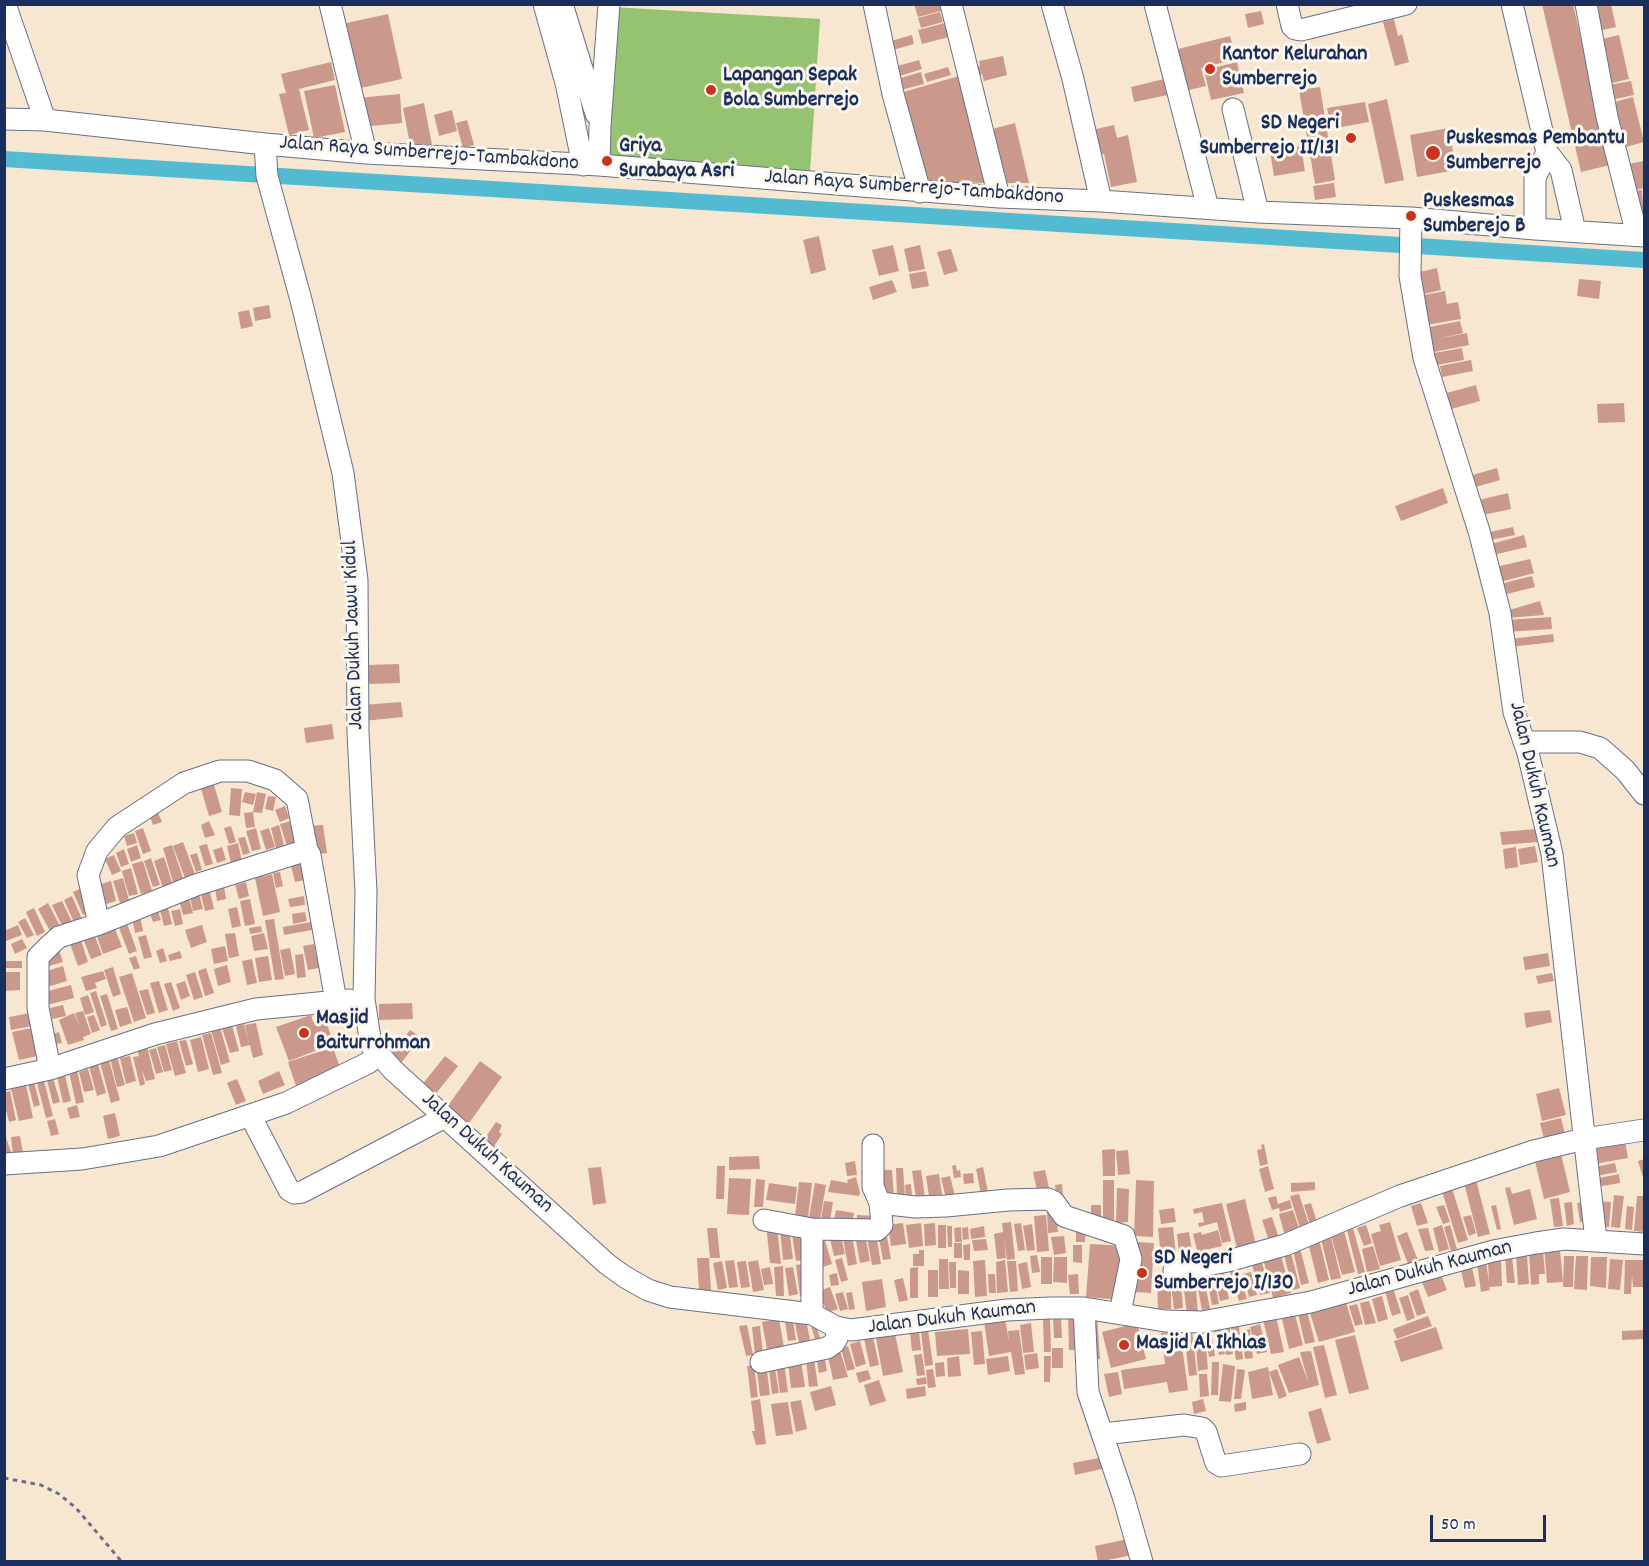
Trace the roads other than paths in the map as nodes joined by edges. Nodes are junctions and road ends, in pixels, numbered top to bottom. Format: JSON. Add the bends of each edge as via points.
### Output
{"nodes":[{"id":1,"x":5,"y":4,"type":"edge"},
{"id":2,"x":330,"y":4,"type":"edge"},
{"id":3,"x":544,"y":4,"type":"edge"},
{"id":4,"x":562,"y":4,"type":"edge"},
{"id":5,"x":609,"y":4,"type":"edge"},
{"id":6,"x":874,"y":4,"type":"edge"},
{"id":7,"x":951,"y":4,"type":"edge"},
{"id":8,"x":1052,"y":4,"type":"edge"},
{"id":9,"x":1155,"y":4,"type":"edge"},
{"id":10,"x":1287,"y":4,"type":"edge"},
{"id":11,"x":1406,"y":4,"type":"edge"},
{"id":12,"x":1512,"y":4,"type":"edge"},
{"id":13,"x":1586,"y":4,"type":"edge"},
{"id":14,"x":1233,"y":109,"type":"dead end"},
{"id":15,"x":4,"y":119,"type":"edge"},
{"id":16,"x":45,"y":120,"type":"junction"},
{"id":17,"x":600,"y":126,"type":"junction"},
{"id":18,"x":1547,"y":152,"type":"junction"},
{"id":19,"x":366,"y":153,"type":"junction"},
{"id":20,"x":266,"y":155,"type":"junction"},
{"id":21,"x":591,"y":165,"type":"junction"},
{"id":22,"x":920,"y":192,"type":"junction"},
{"id":23,"x":999,"y":197,"type":"junction"},
{"id":24,"x":1101,"y":201,"type":"junction"},
{"id":25,"x":1208,"y":208,"type":"junction"},
{"id":26,"x":1258,"y":212,"type":"junction"},
{"id":27,"x":1411,"y":218,"type":"junction"},
{"id":28,"x":1535,"y":229,"type":"junction"},
{"id":29,"x":1575,"y":231,"type":"junction"},
{"id":30,"x":1641,"y":235,"type":"edge"},
{"id":31,"x":1524,"y":742,"type":"junction"},
{"id":32,"x":1644,"y":794,"type":"edge"},
{"id":33,"x":307,"y":850,"type":"junction"},
{"id":34,"x":99,"y":924,"type":"junction"},
{"id":35,"x":364,"y":999,"type":"junction"},
{"id":36,"x":336,"y":1001,"type":"junction"},
{"id":37,"x":378,"y":1055,"type":"junction"},
{"id":38,"x":50,"y":1069,"type":"junction"},
{"id":39,"x":4,"y":1079,"type":"edge"},
{"id":40,"x":250,"y":1115,"type":"junction"},
{"id":41,"x":445,"y":1117,"type":"junction"},
{"id":42,"x":1644,"y":1130,"type":"edge"},
{"id":43,"x":1584,"y":1139,"type":"junction"},
{"id":44,"x":873,"y":1145,"type":"dead end"},
{"id":45,"x":4,"y":1164,"type":"edge"},
{"id":46,"x":880,"y":1203,"type":"junction"},
{"id":47,"x":764,"y":1220,"type":"dead end"},
{"id":48,"x":812,"y":1229,"type":"junction"},
{"id":49,"x":1596,"y":1240,"type":"junction"},
{"id":50,"x":1644,"y":1244,"type":"edge"},
{"id":51,"x":1174,"y":1271,"type":"dead end"},
{"id":52,"x":1084,"y":1308,"type":"junction"},
{"id":53,"x":1120,"y":1313,"type":"junction"},
{"id":54,"x":812,"y":1314,"type":"junction"},
{"id":55,"x":836,"y":1327,"type":"junction"},
{"id":56,"x":761,"y":1362,"type":"dead end"},
{"id":57,"x":1103,"y":1434,"type":"junction"},
{"id":58,"x":1300,"y":1454,"type":"dead end"},
{"id":59,"x":1142,"y":1562,"type":"edge"}],
"edges":[{"from":1,"to":16,"type":"street"},
{"from":2,"to":19,"type":"street"},
{"from":3,"to":21,"type":"street"},
{"from":4,"to":17,"type":"street"},
{"from":5,"to":17,"type":"street"},
{"from":6,"to":22,"type":"street"},
{"from":7,"to":23,"type":"street"},
{"from":8,"to":24,"type":"street"},
{"from":9,"to":25,"type":"street"},
{"from":10,"to":11,"type":"street","via":[[1292,26],[1301,30]]},
{"from":12,"to":18,"type":"street"},
{"from":13,"to":30,"type":"street","via":[[1607,117]]},
{"from":14,"to":26,"type":"street"},
{"from":15,"to":16,"type":"street","name":"Jalan Raya Sumberrejo-Tambakdono"},
{"from":16,"to":20,"type":"street","name":"Jalan Raya Sumberrejo-Tambakdono"},
{"from":17,"to":21,"type":"street"},
{"from":18,"to":28,"type":"street","via":[[1534,178]]},
{"from":18,"to":29,"type":"street","via":[[1561,170]]},
{"from":19,"to":20,"type":"street","name":"Jalan Raya Sumberrejo-Tambakdono"},
{"from":19,"to":21,"type":"street","name":"Jalan Raya Sumberrejo-Tambakdono"},
{"from":20,"to":35,"type":"street","name":"Jalan Dukuh Jawu Kidul","via":[[343,473],[357,580],[358,732],[366,892]]},
{"from":21,"to":22,"type":"street","name":"Jalan Raya Sumberrejo-Tambakdono"},
{"from":22,"to":23,"type":"street","name":"Jalan Raya Sumberrejo-Tambakdono"},
{"from":23,"to":24,"type":"street","name":"Jalan Raya Sumberrejo-Tambakdono"},
{"from":24,"to":25,"type":"street","name":"Jalan Raya Sumberrejo-Tambakdono"},
{"from":25,"to":26,"type":"street","name":"Jalan Raya Sumberrejo-Tambakdono"},
{"from":26,"to":27,"type":"street","name":"Jalan Raya Sumberrejo-Tambakdono"},
{"from":27,"to":28,"type":"street","name":"Jalan Raya Sumberrejo-Tambakdono"},
{"from":27,"to":31,"type":"street","name":"Jalan Dukuh Kauman","via":[[1410,276],[1424,358],[1485,555],[1500,613],[1514,712]]},
{"from":28,"to":29,"type":"street","name":"Jalan Raya Sumberrejo-Tambakdono"},
{"from":29,"to":30,"type":"street","name":"Jalan Raya Sumberrejo-Tambakdono"},
{"from":31,"to":32,"type":"street","via":[[1580,742],[1600,748]]},
{"from":31,"to":43,"type":"street","name":"Jalan Dukuh Kauman","via":[[1552,854]]},
{"from":33,"to":34,"type":"street","via":[[196,885]]},
{"from":33,"to":34,"type":"street","via":[[297,799],[275,780],[248,771],[219,771],[184,783],[117,827],[97,851],[88,874]]},
{"from":33,"to":36,"type":"street"},
{"from":34,"to":38,"type":"street","via":[[59,938],[38,957],[38,1008]]},
{"from":35,"to":36,"type":"street"},
{"from":35,"to":37,"type":"street","name":"Jalan Dukuh Kauman","via":[[371,1046]]},
{"from":36,"to":38,"type":"street","via":[[256,1009],[155,1034]]},
{"from":37,"to":40,"type":"street","via":[[319,1088]]},
{"from":37,"to":41,"type":"street","name":"Jalan Dukuh Kauman"},
{"from":38,"to":39,"type":"street"},
{"from":40,"to":41,"type":"street","via":[[294,1193]]},
{"from":40,"to":45,"type":"street","via":[[159,1146],[82,1159]]},
{"from":41,"to":54,"type":"street","name":"Jalan Dukuh Kauman","via":[[607,1264],[648,1290],[670,1297]]},
{"from":42,"to":43,"type":"street"},
{"from":43,"to":49,"type":"street","name":"Jalan Dukuh Kauman"},
{"from":43,"to":51,"type":"street","via":[[1444,1180],[1285,1245]]},
{"from":44,"to":46,"type":"street","via":[[873,1187]]},
{"from":46,"to":48,"type":"street","via":[[882,1225],[878,1230]]},
{"from":46,"to":53,"type":"street","via":[[925,1207],[1051,1199],[1064,1216],[1124,1236],[1131,1259]]},
{"from":47,"to":48,"type":"street"},
{"from":48,"to":54,"type":"street"},
{"from":49,"to":50,"type":"street"},
{"from":49,"to":53,"type":"street","name":"Jalan Dukuh Kauman","via":[[1564,1239],[1504,1249],[1311,1302],[1202,1322],[1165,1321]]},
{"from":52,"to":53,"type":"street","name":"Jalan Dukuh Kauman"},
{"from":52,"to":55,"type":"street","name":"Jalan Dukuh Kauman","via":[[1007,1310],[851,1330]]},
{"from":52,"to":57,"type":"street","via":[[1088,1392]]},
{"from":54,"to":55,"type":"street","name":"Jalan Dukuh Kauman"},
{"from":55,"to":56,"type":"street","via":[[837,1338],[827,1348]]},
{"from":57,"to":58,"type":"street","via":[[1184,1425],[1202,1428],[1216,1463],[1221,1466]]},
{"from":57,"to":59,"type":"street"}]}
